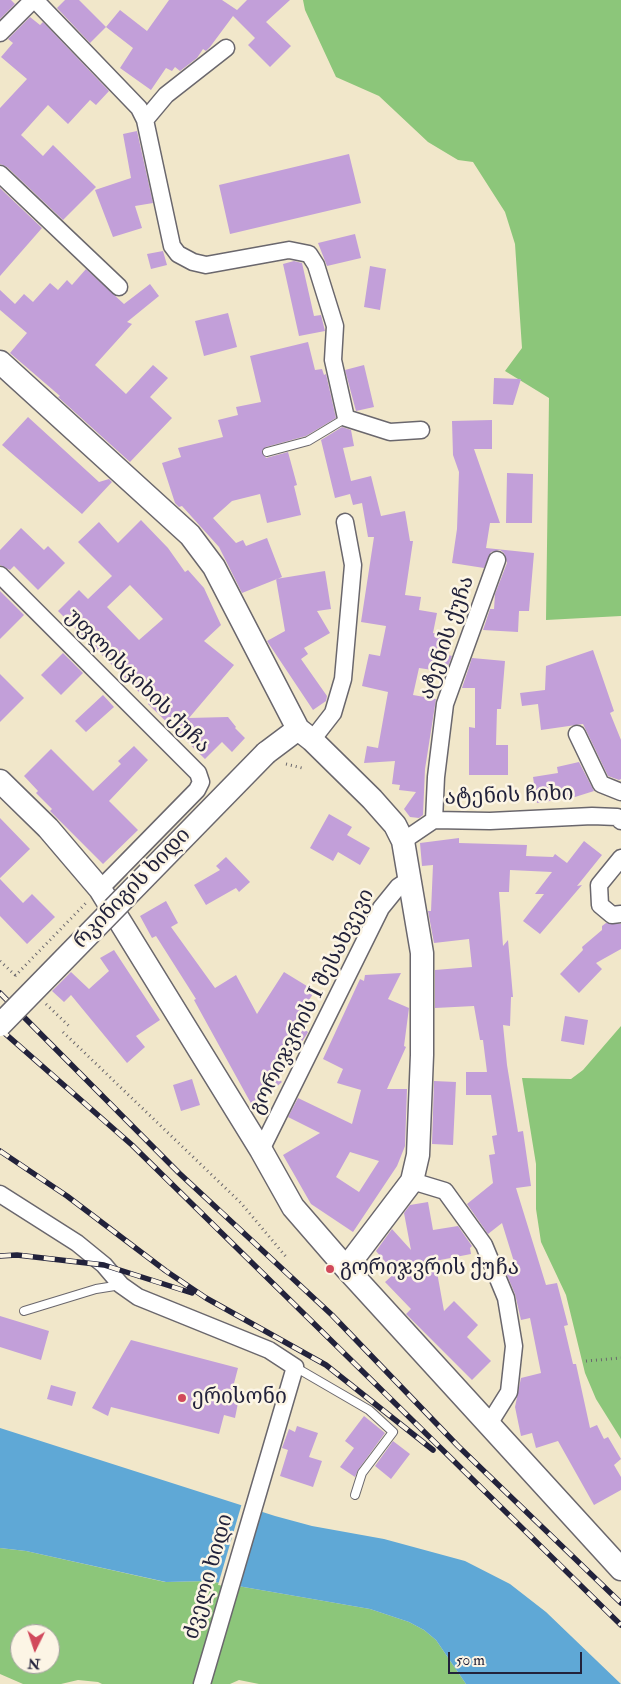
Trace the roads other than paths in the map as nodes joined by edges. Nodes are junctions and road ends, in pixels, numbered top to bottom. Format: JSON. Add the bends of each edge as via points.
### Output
{"nodes":[{"id":1,"x":34,"y":0,"type":"edge"},
{"id":2,"x":0,"y":34,"type":"edge"},
{"id":3,"x":226,"y":48,"type":"dead end"},
{"id":4,"x":145,"y":120,"type":"junction"},
{"id":5,"x":0,"y":174,"type":"edge"},
{"id":6,"x":119,"y":287,"type":"dead end"},
{"id":7,"x":0,"y":362,"type":"edge"},
{"id":8,"x":346,"y":418,"type":"junction"},
{"id":9,"x":421,"y":430,"type":"dead end"},
{"id":10,"x":267,"y":452,"type":"dead end"},
{"id":11,"x":345,"y":522,"type":"dead end"},
{"id":12,"x":497,"y":560,"type":"dead end"},
{"id":13,"x":0,"y":575,"type":"edge"},
{"id":14,"x":305,"y":734,"type":"junction"},
{"id":15,"x":577,"y":734,"type":"dead end"},
{"id":16,"x":0,"y":780,"type":"edge"},
{"id":17,"x":621,"y":792,"type":"edge"},
{"id":18,"x":434,"y":820,"type":"junction"},
{"id":19,"x":621,"y":821,"type":"edge"},
{"id":20,"x":403,"y":841,"type":"junction"},
{"id":21,"x":621,"y":858,"type":"edge"},
{"id":22,"x":410,"y":879,"type":"junction"},
{"id":23,"x":94,"y":895,"type":"junction"},
{"id":24,"x":621,"y":914,"type":"edge"},
{"id":25,"x":0,"y":1025,"type":"edge"},
{"id":26,"x":261,"y":1150,"type":"junction"},
{"id":27,"x":412,"y":1181,"type":"junction"},
{"id":28,"x":0,"y":1194,"type":"edge"},
{"id":29,"x":346,"y":1268,"type":"junction"},
{"id":30,"x":121,"y":1285,"type":"junction"},
{"id":31,"x":24,"y":1311,"type":"dead end"},
{"id":32,"x":295,"y":1367,"type":"junction"},
{"id":33,"x":489,"y":1424,"type":"junction"},
{"id":34,"x":355,"y":1495,"type":"dead end"},
{"id":35,"x":621,"y":1569,"type":"edge"},
{"id":36,"x":202,"y":1684,"type":"edge"}],
"edges":[{"from":1,"to":2,"type":"street"},
{"from":1,"to":4,"type":"street","via":[[131,98]]},
{"from":3,"to":4,"type":"street","via":[[166,96]]},
{"from":4,"to":8,"type":"street","via":[[172,246],[178,254],[206,264],[289,250],[309,254],[316,265],[334,326],[333,360]]},
{"from":5,"to":6,"type":"street"},
{"from":7,"to":14,"type":"main road","via":[[190,535],[214,567]]},
{"from":8,"to":9,"type":"street","via":[[390,432]]},
{"from":8,"to":10,"type":"lane","via":[[308,441]]},
{"from":11,"to":14,"type":"street","via":[[353,565],[343,679],[333,713]]},
{"from":12,"to":18,"type":"street","name":"ატენის ქუჩა","via":[[445,704]]},
{"from":13,"to":23,"type":"street","name":"უფლისციხის ქუჩა","via":[[198,773],[201,782],[197,790]]},
{"from":14,"to":20,"type":"main road","via":[[372,799],[395,825]]},
{"from":14,"to":25,"type":"main road","name":"რკინიგის ხიდი","bridge":true,"via":[[274,759]]},
{"from":15,"to":17,"type":"street","name":"ატენის ჩიხი","via":[[600,784]]},
{"from":16,"to":23,"type":"main road","via":[[48,828]]},
{"from":18,"to":19,"type":"street","name":"ატენის ჩიხი","via":[[490,822],[592,816],[617,817]]},
{"from":18,"to":20,"type":"street","name":"ატენის ჩიხი"},
{"from":20,"to":22,"type":"main road"},
{"from":21,"to":24,"type":"street","via":[[600,884],[600,905],[612,915]]},
{"from":22,"to":26,"type":"street","name":"გორიჯვრის I შესახვევი","via":[[398,886],[381,908]]},
{"from":22,"to":27,"type":"main road","via":[[422,953],[420,1128]]},
{"from":23,"to":26,"type":"main road"},
{"from":26,"to":29,"type":"main road","via":[[293,1207]]},
{"from":27,"to":29,"type":"main road"},
{"from":27,"to":33,"type":"street","via":[[446,1191],[484,1245],[506,1298],[514,1346],[509,1392]]},
{"from":28,"to":30,"type":"street","via":[[77,1243],[104,1265]]},
{"from":29,"to":33,"type":"main road"},
{"from":30,"to":31,"type":"lane","via":[[96,1289]]},
{"from":30,"to":32,"type":"street","via":[[138,1297],[269,1350]]},
{"from":32,"to":34,"type":"lane","via":[[369,1410],[393,1432],[362,1473]]},
{"from":32,"to":36,"type":"street","name":"ძველი ხიდი"},
{"from":33,"to":35,"type":"main road"}]}
